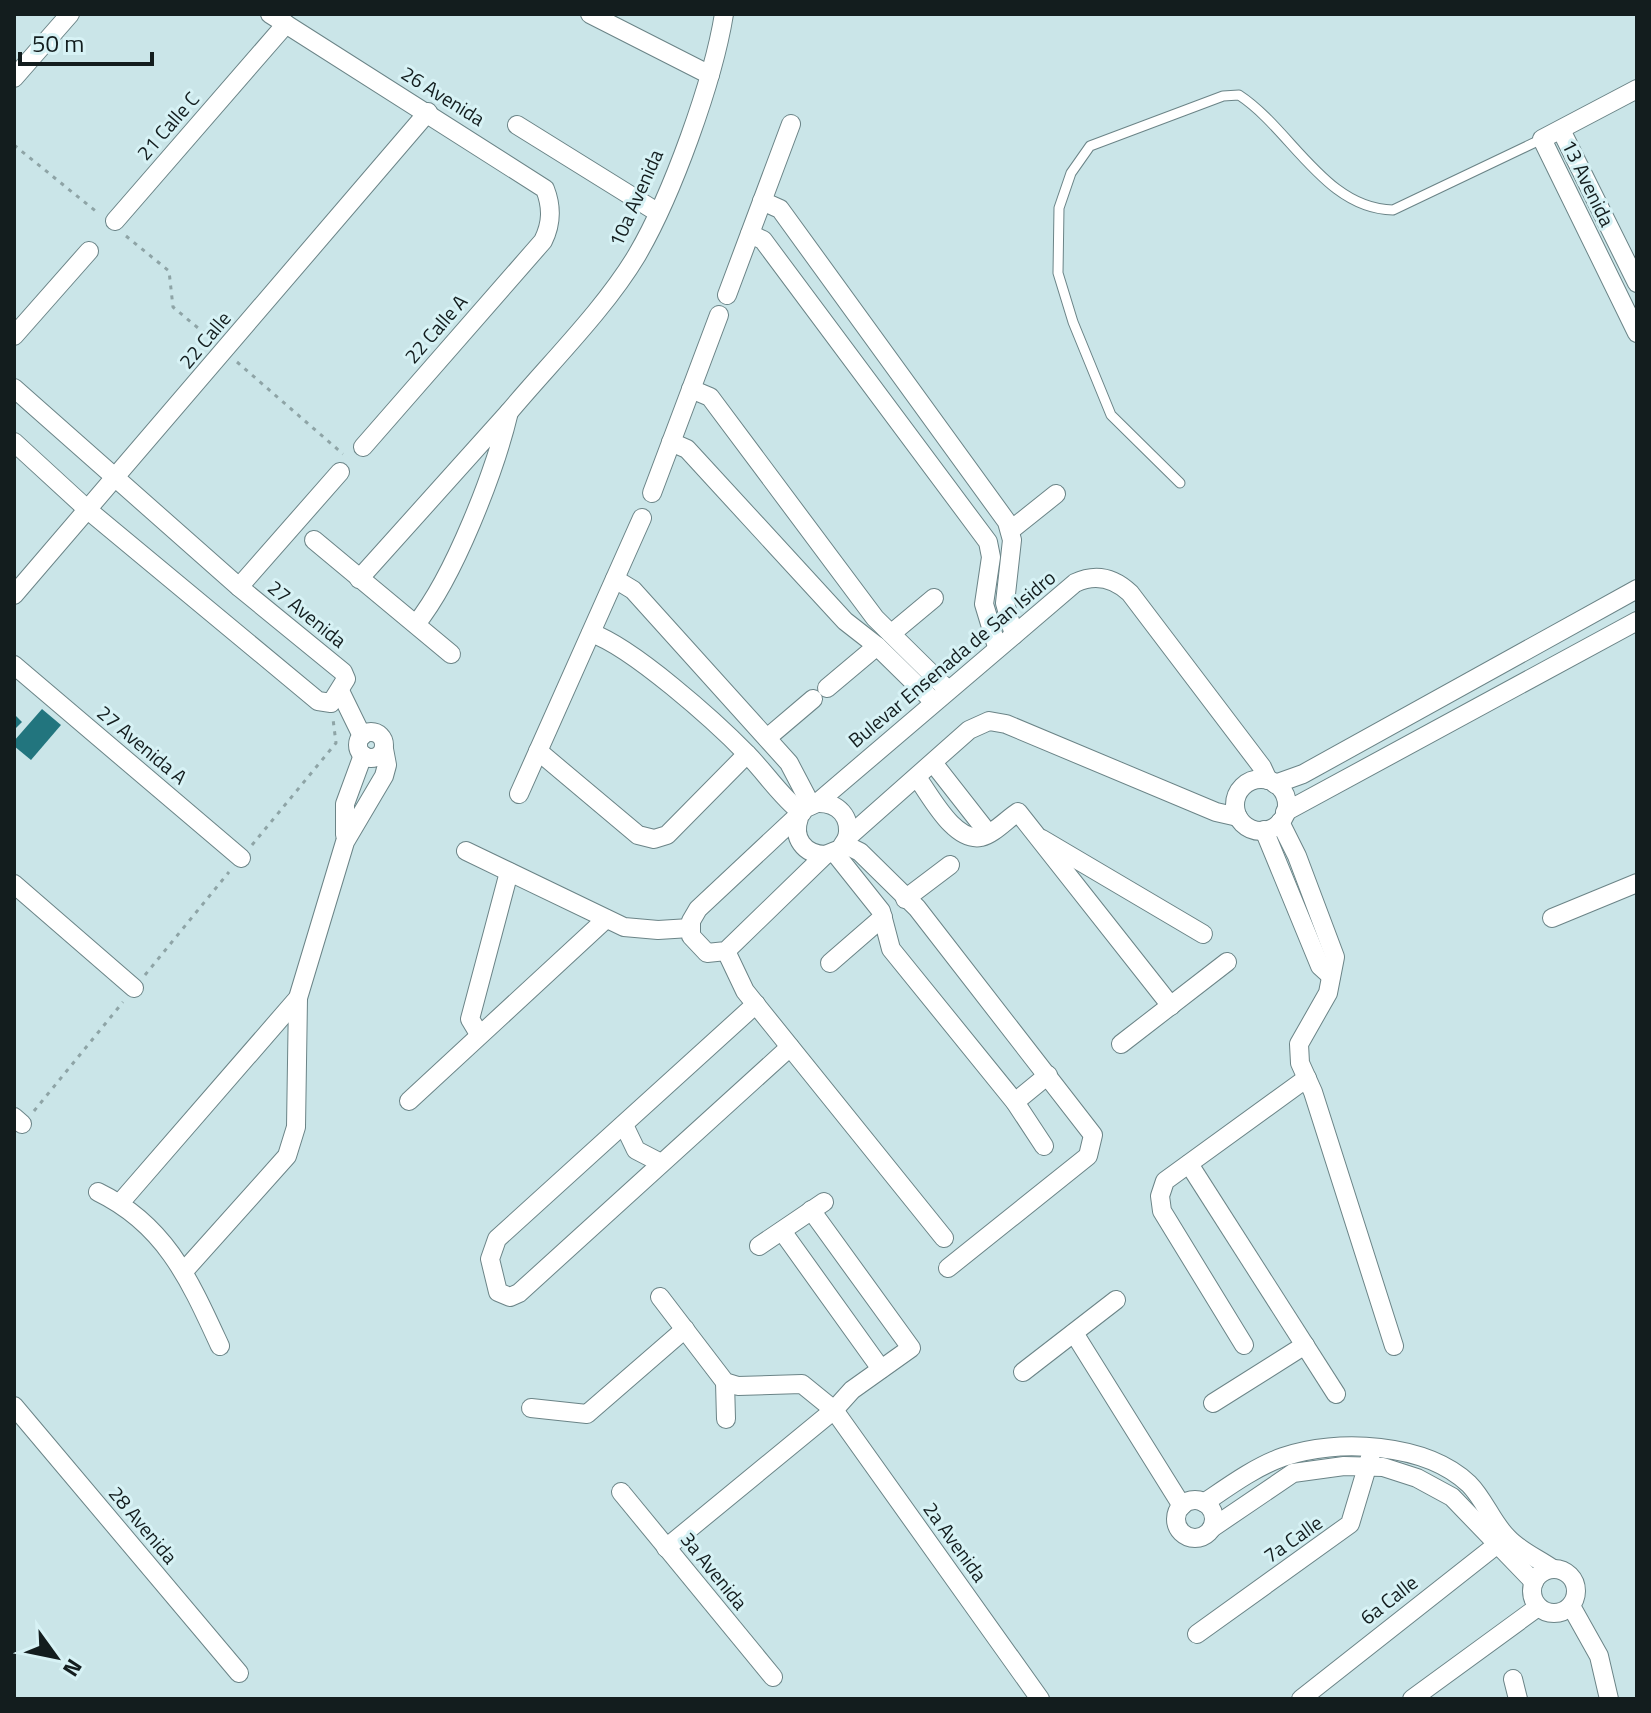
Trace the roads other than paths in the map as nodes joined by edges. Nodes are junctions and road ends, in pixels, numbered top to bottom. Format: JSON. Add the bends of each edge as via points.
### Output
{"nodes":[{"id":1,"x":70,"y":14,"type":"edge"},
{"id":2,"x":270,"y":14,"type":"edge"},
{"id":3,"x":590,"y":14,"type":"edge"},
{"id":4,"x":724,"y":14,"type":"edge"},
{"id":5,"x":286,"y":24,"type":"junction"},
{"id":6,"x":710,"y":75,"type":"junction"},
{"id":7,"x":14,"y":78,"type":"edge"},
{"id":8,"x":1637,"y":89,"type":"edge"},
{"id":9,"x":428,"y":112,"type":"junction"},
{"id":10,"x":791,"y":124,"type":"dead end"},
{"id":11,"x":517,"y":125,"type":"dead end"},
{"id":12,"x":1561,"y":130,"type":"junction"},
{"id":13,"x":1542,"y":139,"type":"junction"},
{"id":14,"x":762,"y":201,"type":"junction"},
{"id":15,"x":657,"y":212,"type":"junction"},
{"id":16,"x":114,"y":223,"type":"road end"},
{"id":17,"x":750,"y":234,"type":"junction"},
{"id":18,"x":543,"y":241,"type":"joint"},
{"id":19,"x":89,"y":251,"type":"dead end"},
{"id":20,"x":1637,"y":283,"type":"edge"},
{"id":21,"x":727,"y":295,"type":"dead end"},
{"id":22,"x":719,"y":315,"type":"dead end"},
{"id":23,"x":1637,"y":333,"type":"edge"},
{"id":24,"x":14,"y":336,"type":"edge"},
{"id":25,"x":14,"y":388,"type":"edge"},
{"id":26,"x":691,"y":389,"type":"junction"},
{"id":27,"x":509,"y":412,"type":"junction"},
{"id":28,"x":14,"y":442,"type":"edge"},
{"id":29,"x":671,"y":442,"type":"junction"},
{"id":30,"x":114,"y":479,"type":"junction"},
{"id":31,"x":1180,"y":483,"type":"dead end"},
{"id":32,"x":652,"y":493,"type":"dead end"},
{"id":33,"x":1056,"y":494,"type":"dead end"},
{"id":34,"x":88,"y":510,"type":"junction"},
{"id":35,"x":642,"y":518,"type":"dead end"},
{"id":36,"x":1011,"y":530,"type":"junction"},
{"id":37,"x":314,"y":540,"type":"dead end"},
{"id":38,"x":359,"y":579,"type":"junction"},
{"id":39,"x":615,"y":579,"type":"junction"},
{"id":40,"x":239,"y":587,"type":"junction"},
{"id":41,"x":1637,"y":589,"type":"edge"},
{"id":42,"x":14,"y":595,"type":"edge"},
{"id":43,"x":934,"y":598,"type":"dead end"},
{"id":44,"x":1637,"y":621,"type":"edge"},
{"id":45,"x":416,"y":624,"type":"junction"},
{"id":46,"x":591,"y":633,"type":"junction"},
{"id":47,"x":892,"y":633,"type":"junction"},
{"id":48,"x":1014,"y":635,"type":"junction"},
{"id":49,"x":877,"y":646,"type":"junction"},
{"id":50,"x":997,"y":647,"type":"junction"},
{"id":51,"x":451,"y":654,"type":"dead end"},
{"id":52,"x":14,"y":665,"type":"edge"},
{"id":53,"x":941,"y":696,"type":"junction"},
{"id":54,"x":336,"y":697,"type":"junction"},
{"id":55,"x":362,"y":736,"type":"junction"},
{"id":56,"x":767,"y":738,"type":"junction"},
{"id":57,"x":384,"y":749,"type":"junction"},
{"id":58,"x":538,"y":751,"type":"junction"},
{"id":59,"x":747,"y":754,"type":"junction"},
{"id":60,"x":363,"y":755,"type":"junction"},
{"id":61,"x":934,"y":764,"type":"junction"},
{"id":62,"x":918,"y":779,"type":"junction"},
{"id":63,"x":1272,"y":782,"type":"junction"},
{"id":64,"x":519,"y":794,"type":"dead end"},
{"id":65,"x":807,"y":810,"type":"junction"},
{"id":66,"x":1238,"y":817,"type":"junction"},
{"id":67,"x":1276,"y":821,"type":"junction"},
{"id":68,"x":988,"y":833,"type":"junction"},
{"id":69,"x":1032,"y":834,"type":"junction"},
{"id":70,"x":345,"y":842,"type":"junction"},
{"id":71,"x":837,"y":847,"type":"junction"},
{"id":72,"x":466,"y":851,"type":"dead end"},
{"id":73,"x":241,"y":858,"type":"road end"},
{"id":74,"x":950,"y":865,"type":"dead end"},
{"id":75,"x":509,"y":872,"type":"junction"},
{"id":76,"x":1637,"y":883,"type":"edge"},
{"id":77,"x":14,"y":884,"type":"edge"},
{"id":78,"x":905,"y":899,"type":"junction"},
{"id":79,"x":883,"y":917,"type":"junction"},
{"id":80,"x":1552,"y":918,"type":"dead end"},
{"id":81,"x":606,"y":919,"type":"junction"},
{"id":82,"x":690,"y":928,"type":"junction"},
{"id":83,"x":1203,"y":934,"type":"dead end"},
{"id":84,"x":726,"y":951,"type":"junction"},
{"id":85,"x":1227,"y":962,"type":"dead end"},
{"id":86,"x":830,"y":963,"type":"dead end"},
{"id":87,"x":134,"y":988,"type":"road end"},
{"id":88,"x":298,"y":998,"type":"junction"},
{"id":89,"x":756,"y":1004,"type":"junction"},
{"id":90,"x":1171,"y":1006,"type":"junction"},
{"id":91,"x":479,"y":1034,"type":"junction"},
{"id":92,"x":1121,"y":1044,"type":"dead end"},
{"id":93,"x":790,"y":1047,"type":"junction"},
{"id":94,"x":1048,"y":1075,"type":"junction"},
{"id":95,"x":1307,"y":1078,"type":"junction"},
{"id":96,"x":409,"y":1101,"type":"dead end"},
{"id":97,"x":1015,"y":1102,"type":"junction"},
{"id":98,"x":624,"y":1125,"type":"junction"},
{"id":99,"x":1044,"y":1146,"type":"dead end"},
{"id":100,"x":661,"y":1163,"type":"junction"},
{"id":101,"x":1189,"y":1164,"type":"junction"},
{"id":102,"x":98,"y":1192,"type":"dead end"},
{"id":103,"x":120,"y":1203,"type":"junction"},
{"id":104,"x":782,"y":1231,"type":"junction"},
{"id":105,"x":944,"y":1238,"type":"dead end"},
{"id":106,"x":759,"y":1246,"type":"dead end"},
{"id":107,"x":948,"y":1268,"type":"dead end"},
{"id":108,"x":185,"y":1270,"type":"junction"},
{"id":109,"x":660,"y":1297,"type":"dead end"},
{"id":110,"x":1116,"y":1300,"type":"dead end"},
{"id":111,"x":685,"y":1329,"type":"junction"},
{"id":112,"x":1074,"y":1333,"type":"junction"},
{"id":113,"x":1244,"y":1345,"type":"dead end"},
{"id":114,"x":1305,"y":1345,"type":"junction"},
{"id":115,"x":220,"y":1346,"type":"dead end"},
{"id":116,"x":1394,"y":1346,"type":"dead end"},
{"id":117,"x":881,"y":1369,"type":"junction"},
{"id":118,"x":1023,"y":1372,"type":"dead end"},
{"id":119,"x":725,"y":1382,"type":"junction"},
{"id":120,"x":1336,"y":1394,"type":"dead end"},
{"id":121,"x":1213,"y":1403,"type":"dead end"},
{"id":122,"x":14,"y":1406,"type":"edge"},
{"id":123,"x":531,"y":1408,"type":"dead end"},
{"id":124,"x":834,"y":1410,"type":"junction"},
{"id":125,"x":726,"y":1419,"type":"dead end"},
{"id":126,"x":1370,"y":1457,"type":"junction"},
{"id":127,"x":621,"y":1492,"type":"dead end"},
{"id":128,"x":1204,"y":1503,"type":"junction"},
{"id":129,"x":1182,"y":1506,"type":"junction"},
{"id":130,"x":1212,"y":1528,"type":"junction"},
{"id":131,"x":1501,"y":1541,"type":"junction"},
{"id":132,"x":666,"y":1548,"type":"junction"},
{"id":133,"x":1553,"y":1569,"type":"junction"},
{"id":134,"x":1534,"y":1582,"type":"junction"},
{"id":135,"x":1571,"y":1606,"type":"junction"},
{"id":136,"x":1538,"y":1607,"type":"junction"},
{"id":137,"x":1197,"y":1634,"type":"dead end"},
{"id":138,"x":239,"y":1673,"type":"dead end"},
{"id":139,"x":773,"y":1677,"type":"dead end"},
{"id":140,"x":1513,"y":1679,"type":"dead end"},
{"id":141,"x":1040,"y":1699,"type":"edge"},
{"id":142,"x":1301,"y":1699,"type":"edge"},
{"id":143,"x":1412,"y":1699,"type":"edge"},
{"id":144,"x":1518,"y":1699,"type":"edge"},
{"id":145,"x":1609,"y":1699,"type":"edge"}],
"edges":[{"from":1,"to":7,"type":"street"},
{"from":2,"to":5,"type":"street","name":"26 Avenida"},
{"from":3,"to":6,"type":"street"},
{"from":4,"to":6,"type":"street","name":"10a Avenida"},
{"from":5,"to":9,"type":"street","name":"26 Avenida"},
{"from":5,"to":16,"type":"street","name":"21 Calle C"},
{"from":6,"to":15,"type":"street","name":"10a Avenida"},
{"from":8,"to":12,"type":"street"},
{"from":9,"to":18,"type":"street","name":"26 Avenida","via":[[545,189],[551,218]]},
{"from":9,"to":30,"type":"street","name":"22 Calle"},
{"from":10,"to":14,"type":"street"},
{"from":11,"to":15,"type":"street"},
{"from":12,"to":13,"type":"street"},
{"from":12,"to":20,"type":"street"},
{"from":13,"to":23,"type":"street","name":"13 Avenida"},
{"from":13,"to":31,"type":"lane","via":[[1393,210],[1370,210],[1346,197],[1239,95],[1223,96],[1090,146],[1071,173],[1059,208],[1058,273],[1111,415]]},
{"from":14,"to":17,"type":"street"},
{"from":14,"to":36,"type":"street","via":[[780,209]]},
{"from":15,"to":27,"type":"street","name":"10a Avenida","via":[[636,256]]},
{"from":17,"to":21,"type":"street"},
{"from":17,"to":50,"type":"street","via":[[763,240],[988,542],[984,604]]},
{"from":18,"to":40,"type":"street","name":"22 Calle A"},
{"from":19,"to":24,"type":"street"},
{"from":22,"to":26,"type":"street"},
{"from":25,"to":30,"type":"street","name":"27 Avenida"},
{"from":26,"to":29,"type":"street"},
{"from":26,"to":47,"type":"street","via":[[710,397],[875,618]]},
{"from":27,"to":38,"type":"street","name":"10a Avenida"},
{"from":27,"to":45,"type":"street","name":"10a Avenida","via":[[498,459],[437,594]]},
{"from":28,"to":34,"type":"street"},
{"from":29,"to":32,"type":"street"},
{"from":29,"to":49,"type":"street","via":[[687,449],[845,621]]},
{"from":30,"to":34,"type":"street","name":"22 Calle"},
{"from":30,"to":40,"type":"street","name":"27 Avenida"},
{"from":33,"to":36,"type":"street"},
{"from":34,"to":42,"type":"street","name":"22 Calle"},
{"from":34,"to":54,"type":"street","via":[[318,701]]},
{"from":35,"to":39,"type":"street"},
{"from":36,"to":48,"type":"street","via":[[1005,594]]},
{"from":37,"to":38,"type":"street"},
{"from":38,"to":45,"type":"street"},
{"from":39,"to":46,"type":"street"},
{"from":39,"to":56,"type":"street","via":[[633,590]]},
{"from":40,"to":54,"type":"street","name":"27 Avenida","via":[[343,672],[346,679]]},
{"from":41,"to":63,"type":"street","via":[[1303,774]]},
{"from":43,"to":47,"type":"street"},
{"from":44,"to":67,"type":"street"},
{"from":45,"to":51,"type":"street"},
{"from":46,"to":58,"type":"street"},
{"from":46,"to":59,"type":"street","via":[[646,667]]},
{"from":47,"to":53,"type":"street"},
{"from":48,"to":50,"type":"street","name":"Bulevar Ensenada de San Isidro"},
{"from":48,"to":63,"type":"street","name":"Bulevar Ensenada de San Isidro","via":[[1075,583],[1096,577],[1115,582],[1130,593]]},
{"from":49,"to":53,"type":"street"},
{"from":49,"to":56,"type":"street"},
{"from":50,"to":53,"type":"street","name":"Bulevar Ensenada de San Isidro"},
{"from":52,"to":73,"type":"street","name":"27 Avenida A"},
{"from":53,"to":65,"type":"street","name":"Bulevar Ensenada de San Isidro"},
{"from":54,"to":55,"type":"street"},
{"from":55,"to":57,"type":"street","via":[[378,734]]},
{"from":55,"to":60,"type":"street","via":[[358,748]]},
{"from":56,"to":65,"type":"street","via":[[789,763]]},
{"from":57,"to":60,"type":"street","via":[[375,757]]},
{"from":57,"to":70,"type":"street","via":[[384,776]]},
{"from":58,"to":59,"type":"street","via":[[638,835],[654,839],[667,835]]},
{"from":58,"to":64,"type":"street"},
{"from":59,"to":65,"type":"street"},
{"from":60,"to":70,"type":"street","via":[[345,804]]},
{"from":61,"to":62,"type":"street"},
{"from":61,"to":66,"type":"street","via":[[975,726],[998,721]]},
{"from":61,"to":68,"type":"street"},
{"from":62,"to":68,"type":"street","via":[[961,833]]},
{"from":62,"to":71,"type":"street"},
{"from":63,"to":66,"type":"street","via":[[1255,780],[1243,786],[1235,804]]},
{"from":63,"to":67,"type":"street","via":[[1286,799]]},
{"from":65,"to":71,"type":"street","via":[[799,842],[813,854]]},
{"from":65,"to":71,"type":"street","via":[[829,803],[844,814],[848,826]]},
{"from":65,"to":82,"type":"street","name":"Bulevar Ensenada de San Isidro","via":[[698,909]]},
{"from":66,"to":67,"type":"street","via":[[1246,826]]},
{"from":67,"to":95,"type":"street","via":[[1320,966],[1331,976],[1321,1008],[1299,1044]]},
{"from":68,"to":69,"type":"street","via":[[1018,812]]},
{"from":69,"to":83,"type":"street"},
{"from":69,"to":90,"type":"street"},
{"from":70,"to":88,"type":"street"},
{"from":71,"to":78,"type":"street","via":[[869,860]]},
{"from":71,"to":79,"type":"street"},
{"from":71,"to":84,"type":"street"},
{"from":72,"to":75,"type":"street"},
{"from":74,"to":78,"type":"street"},
{"from":75,"to":81,"type":"street"},
{"from":75,"to":91,"type":"street","via":[[470,1019]]},
{"from":76,"to":80,"type":"street"},
{"from":77,"to":87,"type":"street"},
{"from":78,"to":94,"type":"street"},
{"from":79,"to":86,"type":"street"},
{"from":79,"to":97,"type":"street","via":[[891,949]]},
{"from":81,"to":82,"type":"street","via":[[624,927]]},
{"from":81,"to":91,"type":"street"},
{"from":82,"to":84,"type":"street","via":[[700,949]]},
{"from":84,"to":89,"type":"street"},
{"from":85,"to":90,"type":"street"},
{"from":88,"to":103,"type":"street"},
{"from":88,"to":108,"type":"street","via":[[296,1127],[287,1156]]},
{"from":89,"to":93,"type":"street"},
{"from":89,"to":98,"type":"street"},
{"from":90,"to":92,"type":"street"},
{"from":91,"to":96,"type":"street"},
{"from":93,"to":100,"type":"street"},
{"from":93,"to":105,"type":"street"},
{"from":94,"to":97,"type":"street"},
{"from":94,"to":107,"type":"street","via":[[1091,1128],[1092,1149]]},
{"from":95,"to":101,"type":"street"},
{"from":95,"to":116,"type":"street"},
{"from":97,"to":99,"type":"street"},
{"from":98,"to":100,"type":"street","via":[[636,1150]]},
{"from":98,"to":100,"type":"street","via":[[494,1243],[490,1259],[498,1292],[510,1297],[519,1293]]},
{"from":101,"to":113,"type":"street","via":[[1165,1181],[1160,1204]]},
{"from":101,"to":114,"type":"street"},
{"from":102,"to":103,"type":"street"},
{"from":103,"to":108,"type":"street","via":[[148,1226]]},
{"from":104,"to":106,"type":"street"},
{"from":104,"to":117,"type":"street"},
{"from":104,"to":117,"type":"street","via":[[818,1206],[911,1348]]},
{"from":108,"to":115,"type":"street"},
{"from":109,"to":111,"type":"street"},
{"from":110,"to":112,"type":"street"},
{"from":111,"to":119,"type":"street"},
{"from":111,"to":123,"type":"street","via":[[587,1414]]},
{"from":112,"to":118,"type":"street"},
{"from":112,"to":129,"type":"street"},
{"from":114,"to":120,"type":"street"},
{"from":114,"to":121,"type":"street"},
{"from":117,"to":124,"type":"street"},
{"from":119,"to":124,"type":"street","name":"2a Avenida","via":[[802,1384]]},
{"from":119,"to":125,"type":"street"},
{"from":122,"to":138,"type":"street","name":"28 Avenida"},
{"from":124,"to":132,"type":"street"},
{"from":124,"to":141,"type":"street","name":"2a Avenida"},
{"from":126,"to":128,"type":"street","via":[[1336,1448],[1286,1456]]},
{"from":126,"to":130,"type":"street","via":[[1293,1473]]},
{"from":126,"to":131,"type":"street","via":[[1452,1497]]},
{"from":126,"to":137,"type":"street","name":"7a Calle","via":[[1345,1529]]},
{"from":127,"to":132,"type":"street","name":"3a Avenida"},
{"from":128,"to":129,"type":"street","via":[[1195,1500]]},
{"from":128,"to":130,"type":"street","via":[[1213,1513]]},
{"from":129,"to":130,"type":"street","via":[[1177,1520],[1186,1536],[1201,1537]]},
{"from":131,"to":133,"type":"street"},
{"from":131,"to":134,"type":"street"},
{"from":131,"to":142,"type":"street","name":"6a Calle"},
{"from":132,"to":139,"type":"street","name":"3a Avenida"},
{"from":133,"to":134,"type":"street"},
{"from":133,"to":135,"type":"street","via":[[1573,1578],[1576,1593]]},
{"from":134,"to":136,"type":"street"},
{"from":135,"to":136,"type":"street","via":[[1559,1613]]},
{"from":135,"to":145,"type":"street","via":[[1599,1656]]},
{"from":136,"to":143,"type":"street"},
{"from":140,"to":144,"type":"street"}]}
